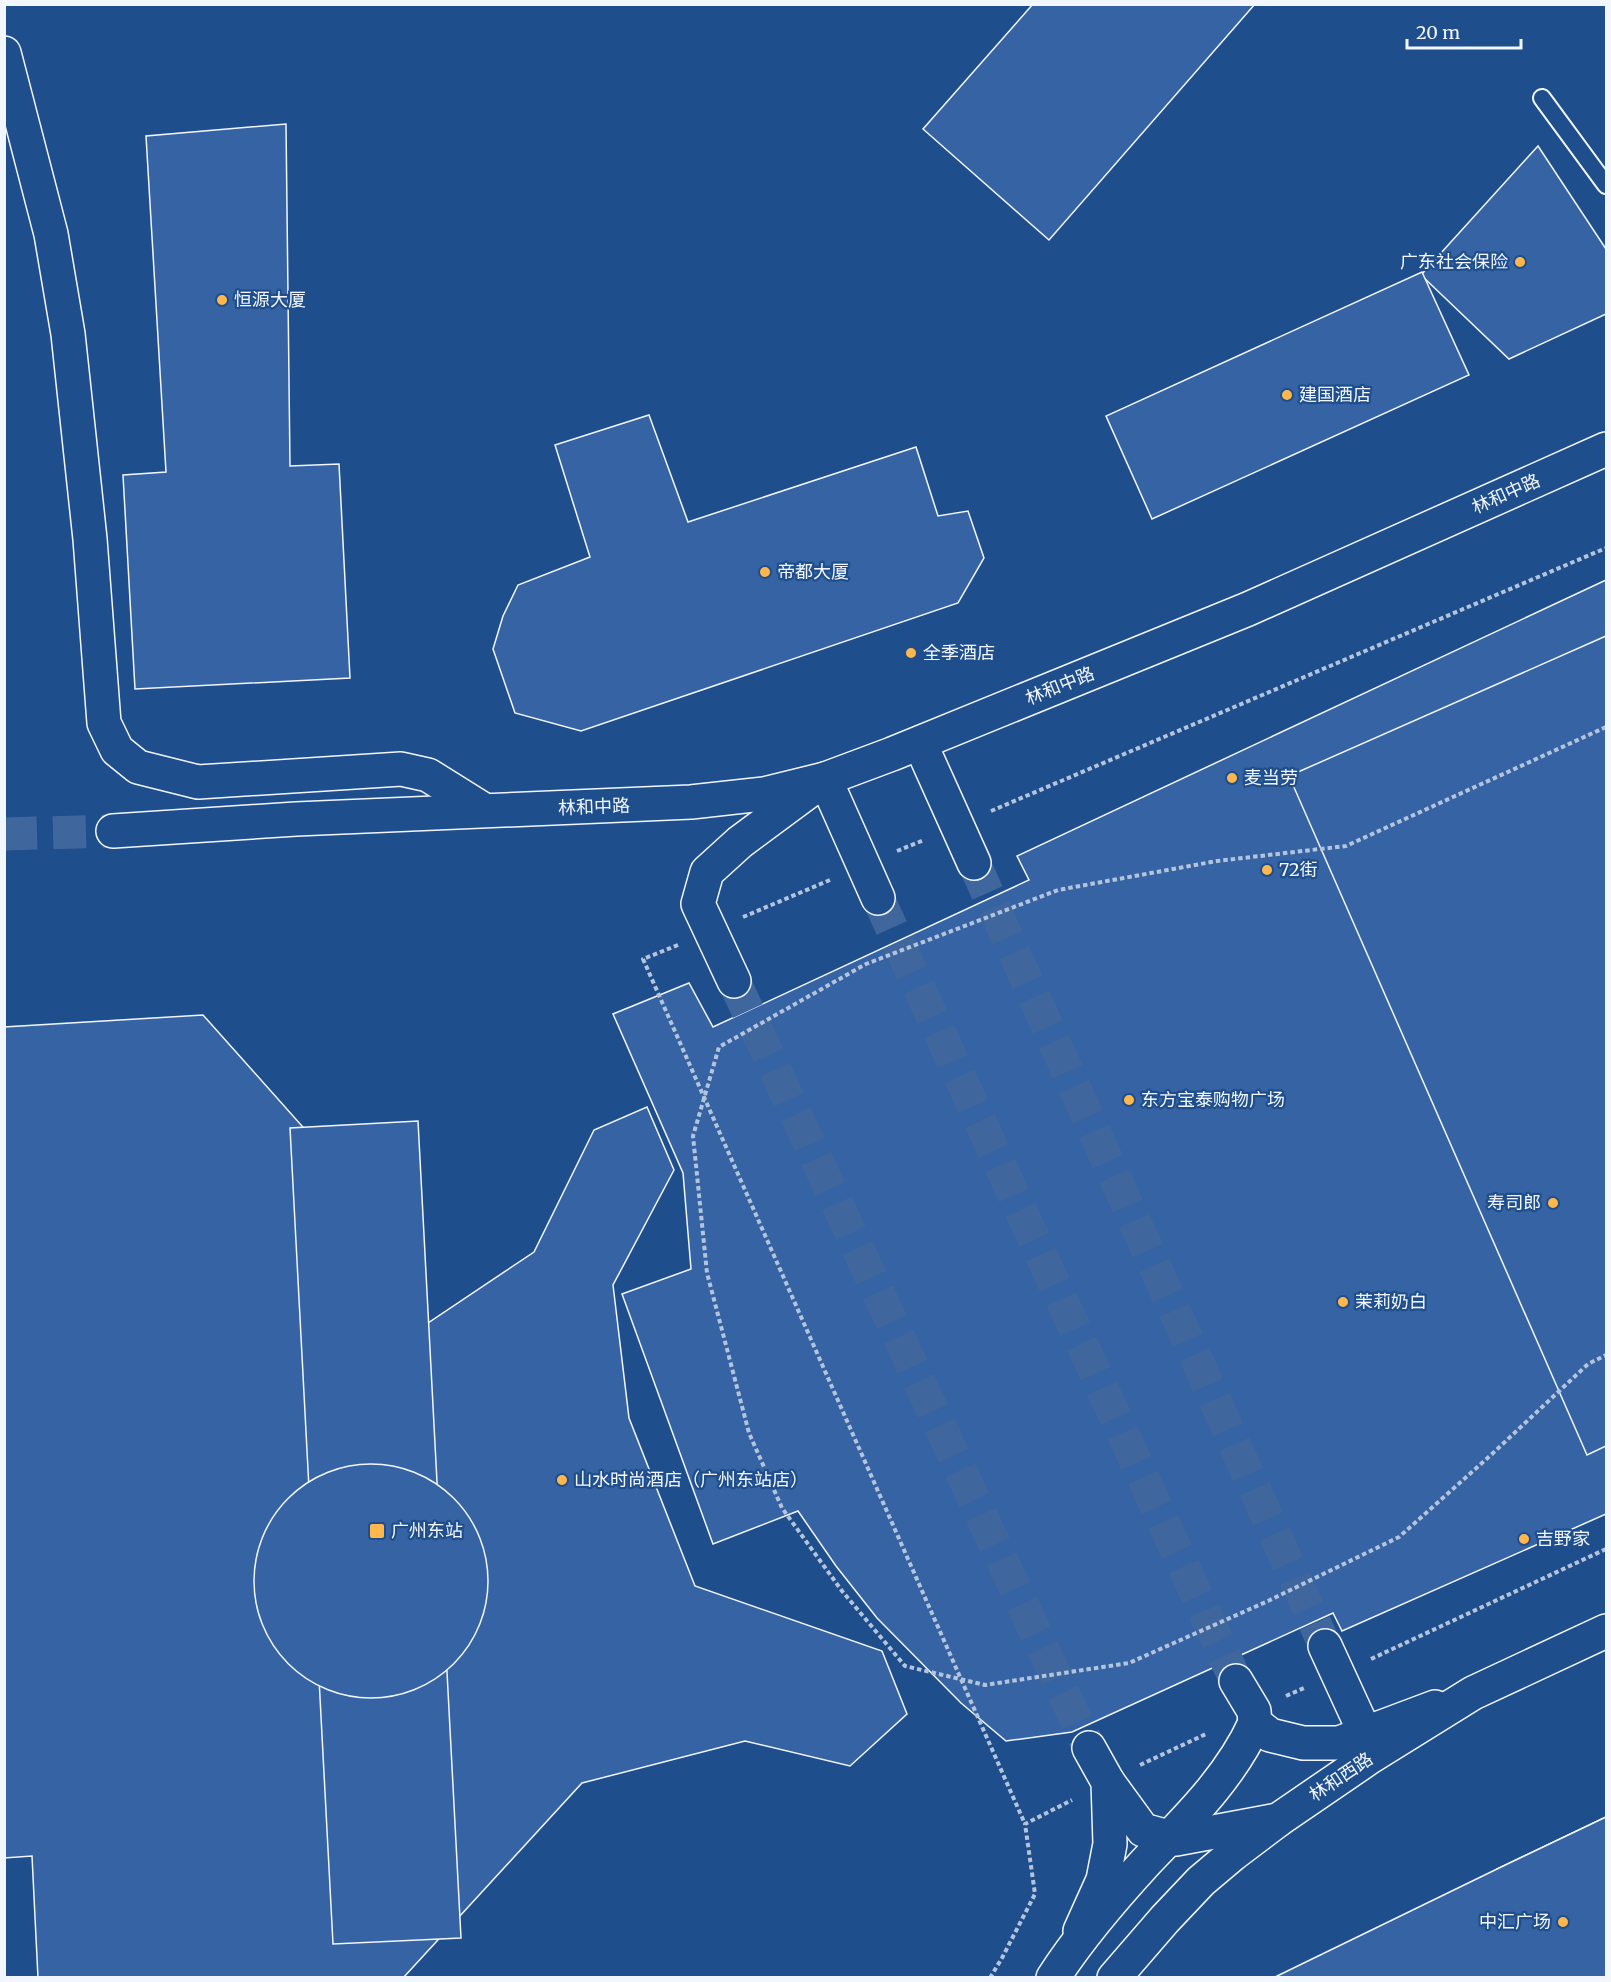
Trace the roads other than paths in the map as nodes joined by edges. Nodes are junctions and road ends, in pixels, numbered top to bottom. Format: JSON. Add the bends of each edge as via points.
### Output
{"nodes":[{"id":1,"x":4,"y":53,"type":"edge"},
{"id":2,"x":1542,"y":98,"type":"dead end"},
{"id":3,"x":1606,"y":185,"type":"edge"},
{"id":4,"x":1606,"y":449,"type":"edge"},
{"id":5,"x":920,"y":743,"type":"junction"},
{"id":6,"x":825,"y":779,"type":"junction"},
{"id":7,"x":484,"y":810,"type":"junction"},
{"id":8,"x":113,"y":831,"type":"tunnel mouth"},
{"id":9,"x":974,"y":863,"type":"tunnel mouth"},
{"id":10,"x":878,"y":898,"type":"tunnel mouth"},
{"id":11,"x":734,"y":981,"type":"tunnel mouth"},
{"id":12,"x":1606,"y":1631,"type":"edge"},
{"id":13,"x":1325,"y":1646,"type":"tunnel mouth"},
{"id":14,"x":1236,"y":1682,"type":"tunnel mouth"},
{"id":15,"x":1473,"y":1693,"type":"junction"},
{"id":16,"x":1255,"y":1723,"type":"junction"},
{"id":17,"x":1365,"y":1733,"type":"junction"},
{"id":18,"x":1089,"y":1748,"type":"tunnel mouth"},
{"id":19,"x":1108,"y":1782,"type":"junction"},
{"id":20,"x":1278,"y":1820,"type":"junction"},
{"id":21,"x":1170,"y":1838,"type":"junction"},
{"id":22,"x":1062,"y":1964,"type":"edge"},
{"id":23,"x":1114,"y":1977,"type":"edge"}],
"edges":[{"from":1,"to":7,"type":"main road","via":[[51,234],[68,334],[90,539],[104,723],[117,750],[138,767],[198,782],[401,769],[428,775]]},
{"from":2,"to":3,"type":"lane"},
{"from":4,"to":5,"type":"main road","name":"林和中路","via":[[1248,609]]},
{"from":5,"to":6,"type":"main road","name":"林和中路"},
{"from":5,"to":9,"type":"main road"},
{"from":6,"to":7,"type":"main road","name":"林和中路","via":[[764,794],[691,802]]},
{"from":6,"to":10,"type":"main road"},
{"from":6,"to":11,"type":"main road","via":[[740,842],[707,872],[698,904]]},
{"from":7,"to":8,"type":"main road","name":"林和中路"},
{"from":12,"to":15,"type":"main road","name":"林和西路"},
{"from":13,"to":17,"type":"main road"},
{"from":14,"to":16,"type":"main road","via":[[1254,1711]]},
{"from":15,"to":17,"type":"main road"},
{"from":15,"to":20,"type":"main road","name":"林和西路"},
{"from":16,"to":17,"type":"main road","via":[[1270,1735],[1303,1743],[1339,1743]]},
{"from":16,"to":21,"type":"main road","via":[[1226,1775]]},
{"from":18,"to":19,"type":"main road"},
{"from":19,"to":21,"type":"main road","via":[[1143,1830]]},
{"from":19,"to":22,"type":"main road","via":[[1110,1844],[1103,1880]]},
{"from":20,"to":21,"type":"main road"},
{"from":20,"to":23,"type":"main road","name":"林和西路","via":[[1201,1881]]},
{"from":21,"to":22,"type":"main road","via":[[1117,1894]]}]}
